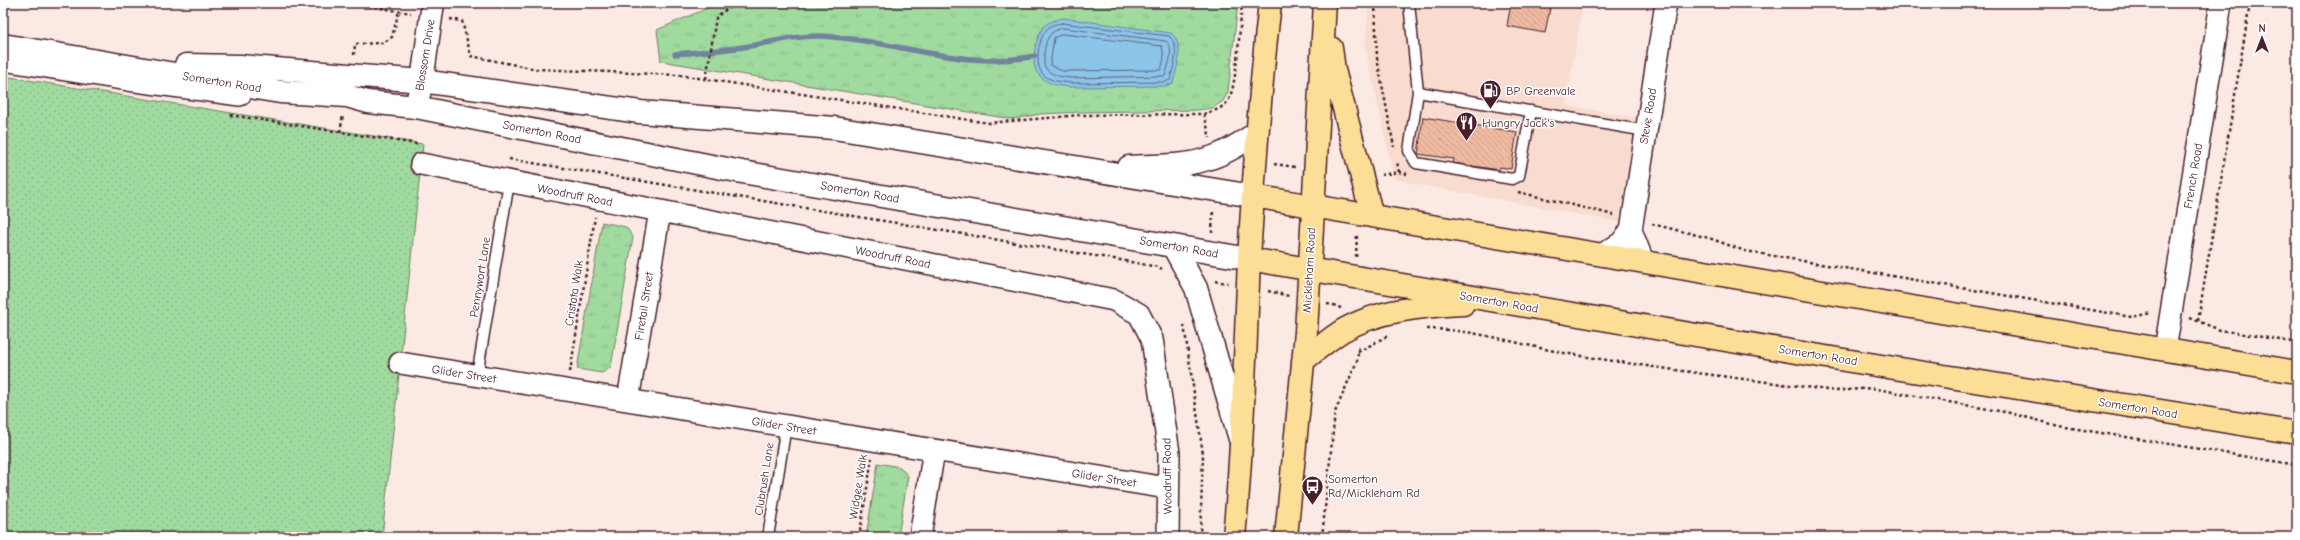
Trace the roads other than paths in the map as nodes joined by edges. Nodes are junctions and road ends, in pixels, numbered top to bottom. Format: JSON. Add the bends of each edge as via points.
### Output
{"nodes":[{"id":1,"x":1270,"y":3,"type":"edge"},
{"id":2,"x":1408,"y":3,"type":"edge"},
{"id":3,"x":1666,"y":3,"type":"edge"},
{"id":4,"x":2221,"y":3,"type":"edge"},
{"id":5,"x":1326,"y":4,"type":"edge"},
{"id":6,"x":432,"y":9,"type":"edge"},
{"id":7,"x":3,"y":45,"type":"edge"},
{"id":8,"x":63,"y":55,"type":"junction"},
{"id":9,"x":3,"y":60,"type":"edge"},
{"id":10,"x":422,"y":81,"type":"junction"},
{"id":11,"x":280,"y":92,"type":"junction"},
{"id":12,"x":1418,"y":92,"type":"junction"},
{"id":13,"x":416,"y":107,"type":"junction"},
{"id":14,"x":1531,"y":111,"type":"junction"},
{"id":15,"x":1646,"y":131,"type":"junction"},
{"id":16,"x":1257,"y":133,"type":"junction"},
{"id":17,"x":421,"y":164,"type":"dead end"},
{"id":18,"x":1090,"y":169,"type":"junction"},
{"id":19,"x":509,"y":182,"type":"junction"},
{"id":20,"x":1253,"y":196,"type":"junction"},
{"id":21,"x":1313,"y":206,"type":"junction"},
{"id":22,"x":660,"y":211,"type":"junction"},
{"id":23,"x":1365,"y":214,"type":"junction"},
{"id":24,"x":1632,"y":225,"type":"junction"},
{"id":25,"x":1173,"y":246,"type":"junction"},
{"id":26,"x":1603,"y":254,"type":"junction"},
{"id":27,"x":1250,"y":259,"type":"junction"},
{"id":28,"x":1643,"y":261,"type":"junction"},
{"id":29,"x":1310,"y":270,"type":"junction"},
{"id":30,"x":1502,"y":302,"type":"junction"},
{"id":31,"x":2165,"y":350,"type":"junction"},
{"id":32,"x":1303,"y":361,"type":"junction"},
{"id":33,"x":400,"y":363,"type":"dead end"},
{"id":34,"x":2297,"y":372,"type":"edge"},
{"id":35,"x":477,"y":376,"type":"junction"},
{"id":36,"x":628,"y":400,"type":"junction"},
{"id":37,"x":786,"y":426,"type":"junction"},
{"id":38,"x":2297,"y":433,"type":"edge"},
{"id":39,"x":1242,"y":446,"type":"junction"},
{"id":40,"x":934,"y":450,"type":"junction"},
{"id":41,"x":1167,"y":488,"type":"junction"},
{"id":42,"x":768,"y":537,"type":"edge"},
{"id":43,"x":920,"y":537,"type":"edge"},
{"id":44,"x":1168,"y":537,"type":"edge"},
{"id":45,"x":1234,"y":537,"type":"edge"},
{"id":46,"x":1286,"y":537,"type":"edge"}],
"edges":[{"from":1,"to":16,"type":"main road"},
{"from":2,"to":12,"type":"lane"},
{"from":3,"to":15,"type":"street","name":"Steve Road"},
{"from":4,"to":31,"type":"street","name":"French Road"},
{"from":5,"to":21,"type":"main road","name":"Mickleham Road"},
{"from":5,"to":23,"type":"main road","via":[[1334,70]]},
{"from":6,"to":10,"type":"main road","name":"Blossom Drive"},
{"from":7,"to":8,"type":"main road","name":"Somerton Road"},
{"from":8,"to":10,"type":"main road","name":"Somerton Road","via":[[151,64],[240,66]]},
{"from":8,"to":11,"type":"main road","name":"Somerton Road"},
{"from":9,"to":11,"type":"street","via":[[258,98]]},
{"from":10,"to":13,"type":"main road","name":"Blossom Drive"},
{"from":10,"to":18,"type":"main road","name":"Somerton Road","via":[[640,112],[866,132]]},
{"from":11,"to":13,"type":"main road","name":"Somerton Road","via":[[347,96],[368,102]]},
{"from":12,"to":14,"type":"lane"},
{"from":12,"to":14,"type":"lane","via":[[1409,151],[1416,163],[1512,179],[1519,176]]},
{"from":13,"to":25,"type":"main road","name":"Somerton Road","via":[[742,172]]},
{"from":14,"to":15,"type":"lane"},
{"from":15,"to":24,"type":"street","name":"Steve Road"},
{"from":16,"to":18,"type":"main road","via":[[1207,159],[1182,164]]},
{"from":16,"to":20,"type":"main road"},
{"from":17,"to":19,"type":"street","name":"Woodruff Road"},
{"from":18,"to":20,"type":"main road","name":"Somerton Road"},
{"from":19,"to":22,"type":"street","name":"Woodruff Road"},
{"from":19,"to":35,"type":"lane","name":"Pennywort Lane"},
{"from":20,"to":21,"type":"main road","name":"Somerton Road"},
{"from":20,"to":27,"type":"main road"},
{"from":21,"to":23,"type":"main road","name":"Somerton Road"},
{"from":21,"to":29,"type":"main road","name":"Mickleham Road"},
{"from":22,"to":36,"type":"street","name":"Firetail Street"},
{"from":22,"to":41,"type":"street","name":"Woodruff Road","via":[[1114,300],[1139,314],[1152,339],[1169,453]]},
{"from":23,"to":26,"type":"main road","name":"Somerton Road"},
{"from":24,"to":26,"type":"street","via":[[1621,243]]},
{"from":24,"to":28,"type":"street"},
{"from":25,"to":27,"type":"main road","name":"Somerton Road"},
{"from":25,"to":39,"type":"main road","via":[[1196,288]]},
{"from":26,"to":28,"type":"main road","name":"Somerton Road"},
{"from":27,"to":29,"type":"main road","name":"Somerton Road"},
{"from":27,"to":39,"type":"main road"},
{"from":28,"to":31,"type":"main road","name":"Somerton Road"},
{"from":29,"to":30,"type":"main road","name":"Somerton Road"},
{"from":29,"to":32,"type":"main road","name":"Mickleham Road"},
{"from":30,"to":32,"type":"main road","via":[[1419,307],[1370,319],[1342,331]]},
{"from":30,"to":38,"type":"main road","name":"Somerton Road"},
{"from":31,"to":34,"type":"main road","name":"Somerton Road"},
{"from":32,"to":46,"type":"main road","name":"Mickleham Road"},
{"from":33,"to":35,"type":"street","name":"Glider Street"},
{"from":35,"to":36,"type":"street","name":"Glider Street"},
{"from":36,"to":37,"type":"street","name":"Glider Street"},
{"from":37,"to":40,"type":"street","name":"Glider Street"},
{"from":37,"to":42,"type":"lane","name":"Clubrush Lane"},
{"from":39,"to":45,"type":"main road"},
{"from":40,"to":41,"type":"street","name":"Glider Street"},
{"from":40,"to":43,"type":"street"},
{"from":41,"to":44,"type":"street","name":"Woodruff Road"}]}
